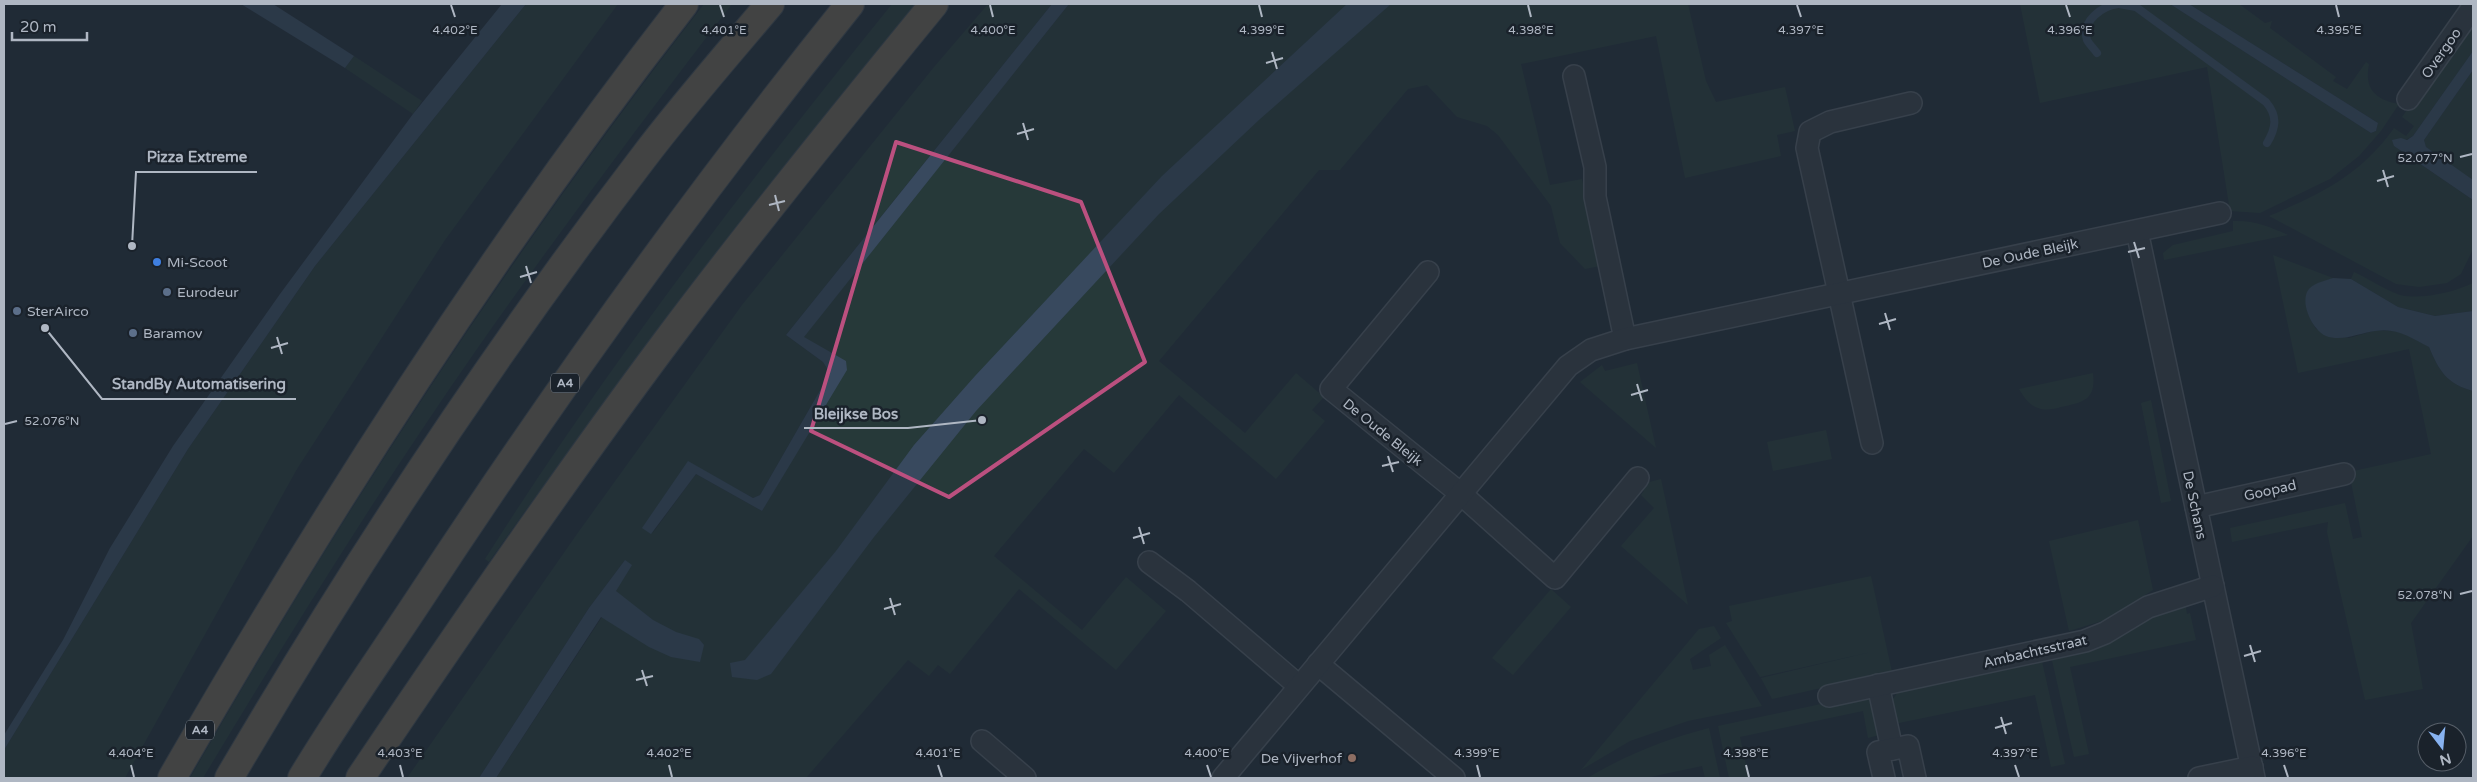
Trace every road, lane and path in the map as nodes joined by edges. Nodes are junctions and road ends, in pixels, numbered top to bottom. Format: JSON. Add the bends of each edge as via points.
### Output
{"nodes":[{"id":1,"x":684,"y":4,"type":"edge"},
{"id":2,"x":770,"y":4,"type":"edge"},
{"id":3,"x":850,"y":4,"type":"edge"},
{"id":4,"x":934,"y":4,"type":"edge"},
{"id":5,"x":2473,"y":7,"type":"edge"},
{"id":6,"x":1574,"y":76,"type":"dead end"},
{"id":7,"x":2408,"y":99,"type":"dead end"},
{"id":8,"x":1911,"y":103,"type":"dead end"},
{"id":9,"x":2220,"y":213,"type":"dead end"},
{"id":10,"x":2137,"y":231,"type":"junction"},
{"id":11,"x":1428,"y":272,"type":"dead end"},
{"id":12,"x":1840,"y":293,"type":"junction"},
{"id":13,"x":1625,"y":339,"type":"junction"},
{"id":14,"x":1872,"y":443,"type":"dead end"},
{"id":15,"x":2344,"y":474,"type":"dead end"},
{"id":16,"x":1638,"y":478,"type":"dead end"},
{"id":17,"x":1461,"y":494,"type":"junction"},
{"id":18,"x":2196,"y":507,"type":"junction"},
{"id":19,"x":1149,"y":562,"type":"dead end"},
{"id":20,"x":2213,"y":586,"type":"junction"},
{"id":21,"x":1318,"y":664,"type":"junction"},
{"id":22,"x":1878,"y":685,"type":"junction"},
{"id":23,"x":1299,"y":686,"type":"junction"},
{"id":24,"x":1829,"y":696,"type":"dead end"},
{"id":25,"x":982,"y":741,"type":"dead end"},
{"id":26,"x":1892,"y":749,"type":"junction"},
{"id":27,"x":2253,"y":772,"type":"edge"},
{"id":28,"x":172,"y":778,"type":"edge"},
{"id":29,"x":229,"y":778,"type":"edge"},
{"id":30,"x":302,"y":778,"type":"edge"},
{"id":31,"x":360,"y":778,"type":"edge"},
{"id":32,"x":1025,"y":778,"type":"edge"},
{"id":33,"x":1223,"y":778,"type":"edge"},
{"id":34,"x":1454,"y":778,"type":"edge"},
{"id":35,"x":1884,"y":778,"type":"edge"},
{"id":36,"x":1915,"y":778,"type":"edge"},
{"id":37,"x":2199,"y":778,"type":"edge"}],
"edges":[{"from":1,"to":28,"type":"highway","number":"A4","via":[[498,258],[351,478]]},
{"from":2,"to":29,"type":"highway","via":[[644,156],[539,300],[355,573]]},
{"from":3,"to":30,"type":"highway","number":"A4","via":[[688,212],[584,355],[500,476]]},
{"from":4,"to":31,"type":"highway","via":[[822,140],[665,344],[498,574]]},
{"from":5,"to":7,"type":"street","name":"Overgoo"},
{"from":6,"to":13,"type":"street","via":[[1595,167],[1595,197]]},
{"from":8,"to":12,"type":"street","via":[[1830,122],[1810,132],[1807,148]]},
{"from":9,"to":10,"type":"street","name":"De Oude Bleijk"},
{"from":10,"to":12,"type":"street","name":"De Oude Bleijk"},
{"from":10,"to":18,"type":"street","name":"De Schans"},
{"from":11,"to":17,"type":"street","name":"De Oude Bleijk","via":[[1331,389]]},
{"from":12,"to":13,"type":"street","name":"De Oude Bleijk"},
{"from":12,"to":14,"type":"street"},
{"from":13,"to":17,"type":"street","name":"De Oude Bleijk","via":[[1592,350],[1568,366]]},
{"from":15,"to":18,"type":"street","name":"Goopad"},
{"from":16,"to":17,"type":"street","name":"De Oude Bleijk","via":[[1555,578]]},
{"from":17,"to":21,"type":"street","name":"De Oude Bleijk"},
{"from":18,"to":20,"type":"street","name":"De Schans"},
{"from":19,"to":23,"type":"street"},
{"from":20,"to":22,"type":"street","name":"Ambachtsstraat","via":[[2148,607],[2085,641]]},
{"from":20,"to":27,"type":"street","name":"De Schans"},
{"from":21,"to":23,"type":"street","name":"De Oude Bleijk"},
{"from":21,"to":34,"type":"street"},
{"from":22,"to":24,"type":"street","name":"Ambachtsstraat"},
{"from":22,"to":26,"type":"street"},
{"from":23,"to":33,"type":"street","name":"De Oude Bleijk"},
{"from":25,"to":32,"type":"street"},
{"from":26,"to":35,"type":"street","via":[[1878,752]]},
{"from":26,"to":36,"type":"street","via":[[1908,746]]},
{"from":27,"to":37,"type":"street"}]}
